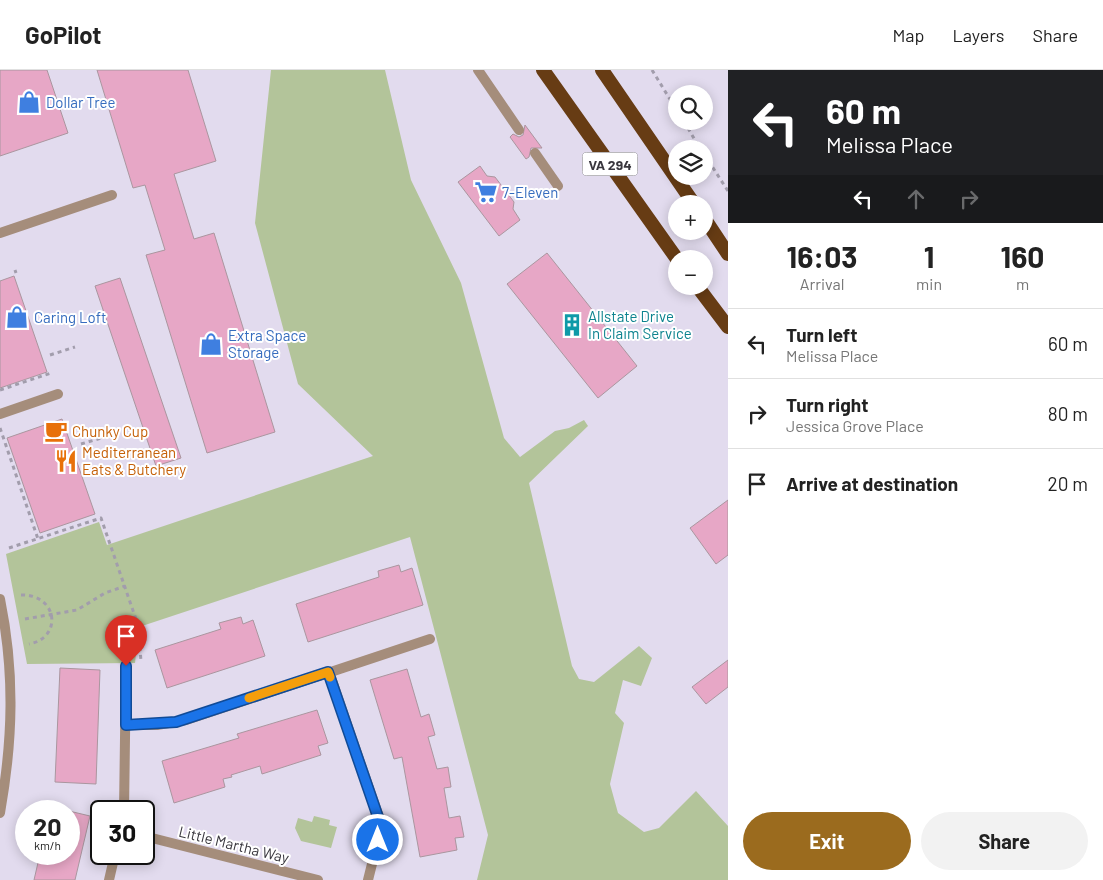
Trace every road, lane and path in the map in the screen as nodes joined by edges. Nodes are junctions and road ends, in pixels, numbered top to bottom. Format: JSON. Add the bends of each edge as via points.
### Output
{"nodes":[{"id":1,"x":478,"y":70,"type":"edge"},
{"id":2,"x":543,"y":70,"type":"edge"},
{"id":3,"x":602,"y":70,"type":"edge"},
{"id":4,"x":652,"y":70,"type":"edge"},
{"id":5,"x":668,"y":96,"type":"edge"},
{"id":6,"x":519,"y":130,"type":"dead end"},
{"id":7,"x":535,"y":153,"type":"dead end"},
{"id":8,"x":713,"y":168,"type":"edge"},
{"id":9,"x":558,"y":186,"type":"dead end"},
{"id":10,"x":728,"y":191,"type":"edge"},
{"id":11,"x":688,"y":195,"type":"edge"},
{"id":12,"x":112,"y":196,"type":"dead end"},
{"id":13,"x":0,"y":232,"type":"edge"},
{"id":14,"x":713,"y":232,"type":"edge"},
{"id":15,"x":671,"y":250,"type":"edge"},
{"id":16,"x":728,"y":254,"type":"edge"},
{"id":17,"x":704,"y":295,"type":"edge"},
{"id":18,"x":728,"y":327,"type":"edge"},
{"id":19,"x":75,"y":347,"type":"dead end"},
{"id":20,"x":50,"y":355,"type":"dead end"},
{"id":21,"x":51,"y":373,"type":"dead end"},
{"id":22,"x":0,"y":390,"type":"edge"},
{"id":23,"x":58,"y":394,"type":"dead end"},
{"id":24,"x":0,"y":414,"type":"edge"},
{"id":25,"x":0,"y":427,"type":"edge"},
{"id":26,"x":105,"y":437,"type":"dead end"},
{"id":27,"x":81,"y":444,"type":"dead end"},
{"id":28,"x":38,"y":539,"type":"junction"},
{"id":29,"x":9,"y":548,"type":"dead end"},
{"id":30,"x":125,"y":586,"type":"junction"},
{"id":31,"x":21,"y":595,"type":"dead end"},
{"id":32,"x":0,"y":599,"type":"edge"},
{"id":33,"x":52,"y":615,"type":"junction"},
{"id":34,"x":26,"y":619,"type":"dead end"},
{"id":35,"x":430,"y":639,"type":"dead end"},
{"id":36,"x":29,"y":644,"type":"dead end"},
{"id":37,"x":140,"y":661,"type":"dead end"},
{"id":38,"x":126,"y":666,"type":"dead end"},
{"id":39,"x":328,"y":672,"type":"junction"},
{"id":40,"x":126,"y":725,"type":"junction"},
{"id":41,"x":124,"y":800,"type":"edge"},
{"id":42,"x":0,"y":813,"type":"edge"},
{"id":43,"x":155,"y":839,"type":"edge"},
{"id":44,"x":112,"y":865,"type":"edge"},
{"id":45,"x":109,"y":880,"type":"edge"},
{"id":46,"x":318,"y":880,"type":"edge"},
{"id":47,"x":368,"y":880,"type":"edge"}],
"edges":[{"from":1,"to":6,"type":"street"},
{"from":2,"to":15,"type":"highway","number":"VA 294"},
{"from":3,"to":11,"type":"highway","number":"VA 294"},
{"from":4,"to":5,"type":"path"},
{"from":7,"to":9,"type":"street"},
{"from":8,"to":10,"type":"path"},
{"from":12,"to":13,"type":"street"},
{"from":14,"to":16,"type":"highway"},
{"from":17,"to":18,"type":"highway"},
{"from":19,"to":20,"type":"path"},
{"from":21,"to":22,"type":"path"},
{"from":23,"to":24,"type":"street"},
{"from":25,"to":28,"type":"path"},
{"from":26,"to":27,"type":"path"},
{"from":28,"to":29,"type":"path"},
{"from":28,"to":30,"type":"path","via":[[101,518]]},
{"from":30,"to":33,"type":"path","via":[[105,593],[77,610]]},
{"from":30,"to":37,"type":"path","via":[[138,625]]},
{"from":31,"to":33,"type":"path","via":[[34,595],[43,600]]},
{"from":32,"to":42,"type":"street","via":[[11,676],[12,723]]},
{"from":33,"to":34,"type":"path"},
{"from":33,"to":36,"type":"path","via":[[47,634],[40,641]]},
{"from":35,"to":39,"type":"street"},
{"from":38,"to":40,"type":"street"},
{"from":39,"to":40,"type":"street","via":[[176,722]]},
{"from":39,"to":47,"type":"street","via":[[378,817],[378,840]]},
{"from":40,"to":41,"type":"street"},
{"from":43,"to":46,"type":"street","name":"Little Martha Way"},
{"from":44,"to":45,"type":"street"}]}
